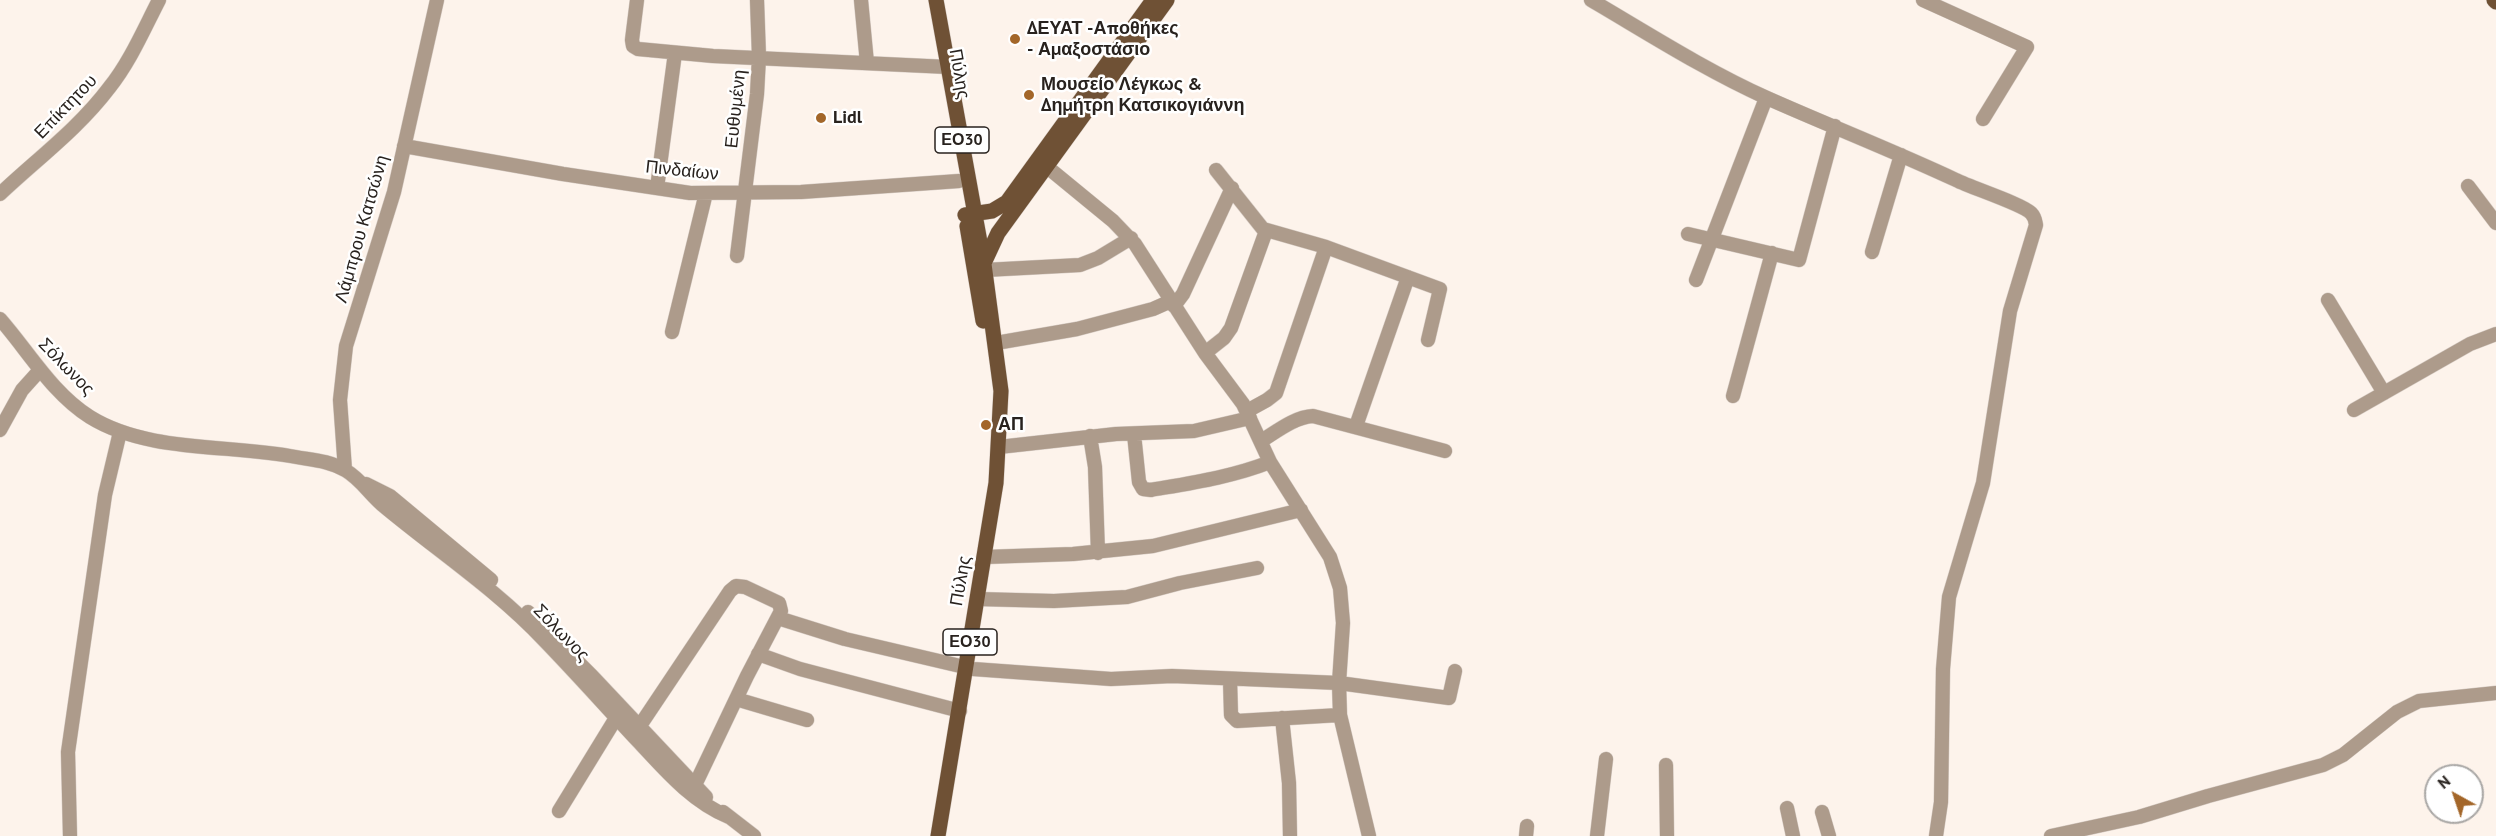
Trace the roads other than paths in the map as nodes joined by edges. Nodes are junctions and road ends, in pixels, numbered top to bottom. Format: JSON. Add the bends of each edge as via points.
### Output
{"nodes":[{"id":1,"x":159,"y":0,"type":"edge"},
{"id":2,"x":437,"y":0,"type":"edge"},
{"id":3,"x":637,"y":0,"type":"edge"},
{"id":4,"x":757,"y":0,"type":"edge"},
{"id":5,"x":861,"y":0,"type":"edge"},
{"id":6,"x":927,"y":0,"type":"edge"},
{"id":7,"x":936,"y":0,"type":"edge"},
{"id":8,"x":1153,"y":0,"type":"edge"},
{"id":9,"x":1167,"y":0,"type":"edge"},
{"id":10,"x":1591,"y":0,"type":"edge"},
{"id":11,"x":1923,"y":0,"type":"edge"},
{"id":12,"x":675,"y":53,"type":"junction"},
{"id":13,"x":759,"y":57,"type":"junction"},
{"id":14,"x":867,"y":63,"type":"junction"},
{"id":15,"x":943,"y":66,"type":"junction"},
{"id":16,"x":1766,"y":98,"type":"junction"},
{"id":17,"x":1983,"y":119,"type":"dead end"},
{"id":18,"x":1835,"y":126,"type":"junction"},
{"id":19,"x":404,"y":146,"type":"junction"},
{"id":20,"x":1901,"y":155,"type":"junction"},
{"id":21,"x":1046,"y":166,"type":"junction"},
{"id":22,"x":1216,"y":170,"type":"dead end"},
{"id":23,"x":965,"y":183,"type":"junction"},
{"id":24,"x":2468,"y":186,"type":"dead end"},
{"id":25,"x":657,"y":188,"type":"junction"},
{"id":26,"x":1232,"y":188,"type":"junction"},
{"id":27,"x":1015,"y":190,"type":"junction"},
{"id":28,"x":744,"y":193,"type":"junction"},
{"id":29,"x":0,"y":194,"type":"edge"},
{"id":30,"x":706,"y":194,"type":"junction"},
{"id":31,"x":1015,"y":210,"type":"junction"},
{"id":32,"x":971,"y":219,"type":"junction"},
{"id":33,"x":2496,"y":224,"type":"edge"},
{"id":34,"x":1266,"y":231,"type":"junction"},
{"id":35,"x":1688,"y":234,"type":"dead end"},
{"id":36,"x":1131,"y":238,"type":"junction"},
{"id":37,"x":1712,"y":239,"type":"junction"},
{"id":38,"x":1326,"y":247,"type":"junction"},
{"id":39,"x":1872,"y":252,"type":"dead end"},
{"id":40,"x":1772,"y":254,"type":"junction"},
{"id":41,"x":737,"y":256,"type":"dead end"},
{"id":42,"x":985,"y":267,"type":"junction"},
{"id":43,"x":1408,"y":277,"type":"junction"},
{"id":44,"x":1696,"y":280,"type":"dead end"},
{"id":45,"x":2328,"y":300,"type":"dead end"},
{"id":46,"x":1173,"y":304,"type":"junction"},
{"id":47,"x":0,"y":319,"type":"edge"},
{"id":48,"x":672,"y":332,"type":"dead end"},
{"id":49,"x":2496,"y":334,"type":"edge"},
{"id":50,"x":1428,"y":340,"type":"dead end"},
{"id":51,"x":996,"y":344,"type":"junction"},
{"id":52,"x":1205,"y":353,"type":"junction"},
{"id":53,"x":40,"y":370,"type":"junction"},
{"id":54,"x":2384,"y":393,"type":"junction"},
{"id":55,"x":1733,"y":396,"type":"dead end"},
{"id":56,"x":999,"y":403,"type":"junction"},
{"id":57,"x":2354,"y":410,"type":"dead end"},
{"id":58,"x":1248,"y":414,"type":"junction"},
{"id":59,"x":1356,"y":426,"type":"junction"},
{"id":60,"x":0,"y":430,"type":"edge"},
{"id":61,"x":120,"y":432,"type":"junction"},
{"id":62,"x":1134,"y":434,"type":"junction"},
{"id":63,"x":1090,"y":436,"type":"junction"},
{"id":64,"x":1260,"y":441,"type":"junction"},
{"id":65,"x":999,"y":447,"type":"junction"},
{"id":66,"x":1445,"y":451,"type":"dead end"},
{"id":67,"x":1270,"y":462,"type":"junction"},
{"id":68,"x":345,"y":470,"type":"junction"},
{"id":69,"x":359,"y":480,"type":"junction"},
{"id":70,"x":1301,"y":510,"type":"junction"},
{"id":71,"x":1098,"y":553,"type":"junction"},
{"id":72,"x":985,"y":557,"type":"junction"},
{"id":73,"x":1257,"y":568,"type":"dead end"},
{"id":74,"x":977,"y":599,"type":"junction"},
{"id":75,"x":778,"y":618,"type":"junction"},
{"id":76,"x":761,"y":648,"type":"junction"},
{"id":77,"x":966,"y":668,"type":"junction"},
{"id":78,"x":1455,"y":671,"type":"dead end"},
{"id":79,"x":1230,"y":679,"type":"junction"},
{"id":80,"x":1339,"y":683,"type":"junction"},
{"id":81,"x":2496,"y":693,"type":"edge"},
{"id":82,"x":736,"y":699,"type":"junction"},
{"id":83,"x":960,"y":711,"type":"junction"},
{"id":84,"x":1340,"y":715,"type":"junction"},
{"id":85,"x":616,"y":718,"type":"junction"},
{"id":86,"x":1282,"y":718,"type":"junction"},
{"id":87,"x":807,"y":720,"type":"dead end"},
{"id":88,"x":639,"y":727,"type":"junction"},
{"id":89,"x":1606,"y":759,"type":"dead end"},
{"id":90,"x":1666,"y":765,"type":"dead end"},
{"id":91,"x":695,"y":785,"type":"junction"},
{"id":92,"x":1787,"y":808,"type":"dead end"},
{"id":93,"x":559,"y":811,"type":"dead end"},
{"id":94,"x":1822,"y":812,"type":"dead end"},
{"id":95,"x":729,"y":817,"type":"junction"},
{"id":96,"x":70,"y":836,"type":"edge"},
{"id":97,"x":753,"y":836,"type":"edge"},
{"id":98,"x":938,"y":836,"type":"edge"},
{"id":99,"x":1290,"y":836,"type":"edge"},
{"id":100,"x":1369,"y":836,"type":"edge"},
{"id":101,"x":1597,"y":836,"type":"edge"},
{"id":102,"x":1667,"y":836,"type":"edge"},
{"id":103,"x":1793,"y":836,"type":"edge"},
{"id":104,"x":1829,"y":836,"type":"edge"},
{"id":105,"x":1936,"y":836,"type":"edge"},
{"id":106,"x":2051,"y":836,"type":"edge"}],
"edges":[{"from":1,"to":29,"type":"street","name":"Επίκτητου","via":[[117,77],[96,104]]},
{"from":2,"to":19,"type":"street","name":"Λάμπρου Κατσώνη"},
{"from":3,"to":12,"type":"street","via":[[633,46]]},
{"from":4,"to":13,"type":"street","name":"Ευθυμένη"},
{"from":5,"to":14,"type":"street"},
{"from":6,"to":15,"type":"main road","name":"Πύλης","number":"ΕΟ30"},
{"from":7,"to":15,"type":"main road","name":"Πύλης","number":"ΕΟ30"},
{"from":8,"to":27,"type":"main road"},
{"from":9,"to":21,"type":"main road"},
{"from":10,"to":16,"type":"street","via":[[1673,50]]},
{"from":11,"to":17,"type":"street","via":[[2027,47]]},
{"from":12,"to":13,"type":"street"},
{"from":12,"to":25,"type":"street"},
{"from":13,"to":14,"type":"street"},
{"from":13,"to":28,"type":"street","name":"Ευθυμένη"},
{"from":14,"to":15,"type":"street"},
{"from":15,"to":23,"type":"main road","name":"Πύλης","number":"ΕΟ30"},
{"from":16,"to":18,"type":"street"},
{"from":16,"to":37,"type":"street"},
{"from":18,"to":20,"type":"street"},
{"from":18,"to":40,"type":"street","via":[[1798,260]]},
{"from":19,"to":25,"type":"street","name":"Πινδαίων"},
{"from":19,"to":68,"type":"street","name":"Λάμπρου Κατσώνη","via":[[394,192],[346,346],[340,400]]},
{"from":20,"to":39,"type":"street"},
{"from":20,"to":105,"type":"street","via":[[2029,211],[2036,225],[2010,311],[1983,483],[1949,597],[1943,669],[1941,802]]},
{"from":21,"to":31,"type":"main road"},
{"from":21,"to":36,"type":"street"},
{"from":22,"to":26,"type":"street"},
{"from":23,"to":27,"type":"main road","via":[[987,203]]},
{"from":23,"to":28,"type":"street","name":"Πινδαίων"},
{"from":23,"to":32,"type":"main road","name":"Πύλης","number":"ΕΟ30"},
{"from":24,"to":33,"type":"street"},
{"from":25,"to":30,"type":"street","name":"Πινδαίων"},
{"from":26,"to":34,"type":"street"},
{"from":26,"to":46,"type":"street","via":[[1184,294]]},
{"from":27,"to":32,"type":"main road","via":[[1004,205]]},
{"from":28,"to":30,"type":"street","name":"Πινδαίων"},
{"from":28,"to":41,"type":"street","name":"Ευθυμένη"},
{"from":30,"to":48,"type":"street"},
{"from":31,"to":32,"type":"main road","via":[[997,221]]},
{"from":31,"to":42,"type":"main road","via":[[992,242]]},
{"from":32,"to":42,"type":"main road","name":"Πύλης","number":"ΕΟ30"},
{"from":32,"to":56,"type":"main road","name":"Πύλης","number":"ΕΟ30","via":[[992,384]]},
{"from":34,"to":38,"type":"street"},
{"from":34,"to":52,"type":"street","via":[[1231,328]]},
{"from":35,"to":37,"type":"street"},
{"from":36,"to":42,"type":"street","via":[[1080,265]]},
{"from":36,"to":46,"type":"street"},
{"from":37,"to":40,"type":"street"},
{"from":37,"to":44,"type":"street"},
{"from":38,"to":43,"type":"street"},
{"from":38,"to":58,"type":"street","via":[[1276,393]]},
{"from":40,"to":55,"type":"street"},
{"from":42,"to":51,"type":"main road","name":"Πύλης","number":"ΕΟ30"},
{"from":43,"to":50,"type":"street","via":[[1440,289]]},
{"from":43,"to":59,"type":"street"},
{"from":45,"to":54,"type":"street"},
{"from":46,"to":51,"type":"street","via":[[1077,329]]},
{"from":46,"to":52,"type":"street"},
{"from":47,"to":53,"type":"street","name":"Σόλωνος"},
{"from":49,"to":54,"type":"street"},
{"from":51,"to":56,"type":"main road","name":"Πύλης","number":"ΕΟ30","via":[[1001,381]]},
{"from":52,"to":58,"type":"street"},
{"from":53,"to":60,"type":"street","via":[[22,390]]},
{"from":53,"to":61,"type":"street","name":"Σόλωνος","via":[[72,403]]},
{"from":54,"to":57,"type":"street"},
{"from":56,"to":65,"type":"main road","name":"Πύλης","number":"ΕΟ30"},
{"from":58,"to":62,"type":"street","via":[[1194,431]]},
{"from":58,"to":64,"type":"street"},
{"from":59,"to":64,"type":"street","via":[[1324,417],[1305,417]]},
{"from":59,"to":66,"type":"street"},
{"from":61,"to":68,"type":"street","name":"Σόλωνος","via":[[161,441],[280,453],[323,461]]},
{"from":61,"to":96,"type":"street","via":[[105,495],[68,752]]},
{"from":62,"to":63,"type":"street"},
{"from":62,"to":67,"type":"street","via":[[1143,489],[1202,481]]},
{"from":63,"to":65,"type":"street"},
{"from":63,"to":71,"type":"street"},
{"from":64,"to":67,"type":"street"},
{"from":65,"to":72,"type":"main road","name":"Πύλης","number":"ΕΟ30"},
{"from":67,"to":70,"type":"street"},
{"from":68,"to":69,"type":"street","name":"Σόλωνος"},
{"from":69,"to":85,"type":"street","name":"Σόλωνος","via":[[384,506],[515,612]]},
{"from":69,"to":88,"type":"street","name":"Σόλωνος","via":[[390,496],[520,605]]},
{"from":70,"to":71,"type":"street","via":[[1173,542]]},
{"from":70,"to":80,"type":"street","via":[[1330,557],[1341,595],[1344,645]]},
{"from":71,"to":72,"type":"street"},
{"from":72,"to":74,"type":"main road","name":"Πύλης","number":"ΕΟ30"},
{"from":73,"to":74,"type":"street","via":[[1127,597],[1054,601]]},
{"from":74,"to":77,"type":"main road","name":"Πύλης","number":"ΕΟ30"},
{"from":75,"to":76,"type":"street"},
{"from":75,"to":77,"type":"street","via":[[845,639]]},
{"from":75,"to":88,"type":"street","via":[[781,605],[776,600],[736,586]]},
{"from":76,"to":82,"type":"street"},
{"from":76,"to":83,"type":"street","via":[[772,659]]},
{"from":77,"to":79,"type":"street","via":[[1111,679],[1172,675]]},
{"from":77,"to":83,"type":"main road","name":"Πύλης","number":"ΕΟ30"},
{"from":78,"to":80,"type":"street","via":[[1449,698]]},
{"from":79,"to":80,"type":"street"},
{"from":79,"to":86,"type":"street","via":[[1233,719]]},
{"from":80,"to":84,"type":"street"},
{"from":81,"to":106,"type":"street","via":[[2419,701],[2397,712],[2343,755],[2323,765],[2139,818]]},
{"from":82,"to":87,"type":"street"},
{"from":82,"to":91,"type":"street"},
{"from":83,"to":98,"type":"main road","name":"Πύλης","number":"ΕΟ30"},
{"from":84,"to":86,"type":"street"},
{"from":84,"to":100,"type":"street"},
{"from":85,"to":93,"type":"street"},
{"from":85,"to":95,"type":"street","name":"Σόλωνος","via":[[673,778],[710,810]]},
{"from":86,"to":99,"type":"street"},
{"from":88,"to":91,"type":"street","name":"Σόλωνος"},
{"from":89,"to":101,"type":"street"},
{"from":90,"to":102,"type":"street"},
{"from":91,"to":95,"type":"street","name":"Σόλωνος"},
{"from":92,"to":103,"type":"street"},
{"from":94,"to":104,"type":"street"},
{"from":95,"to":97,"type":"street","name":"Σόλωνος"}]}
